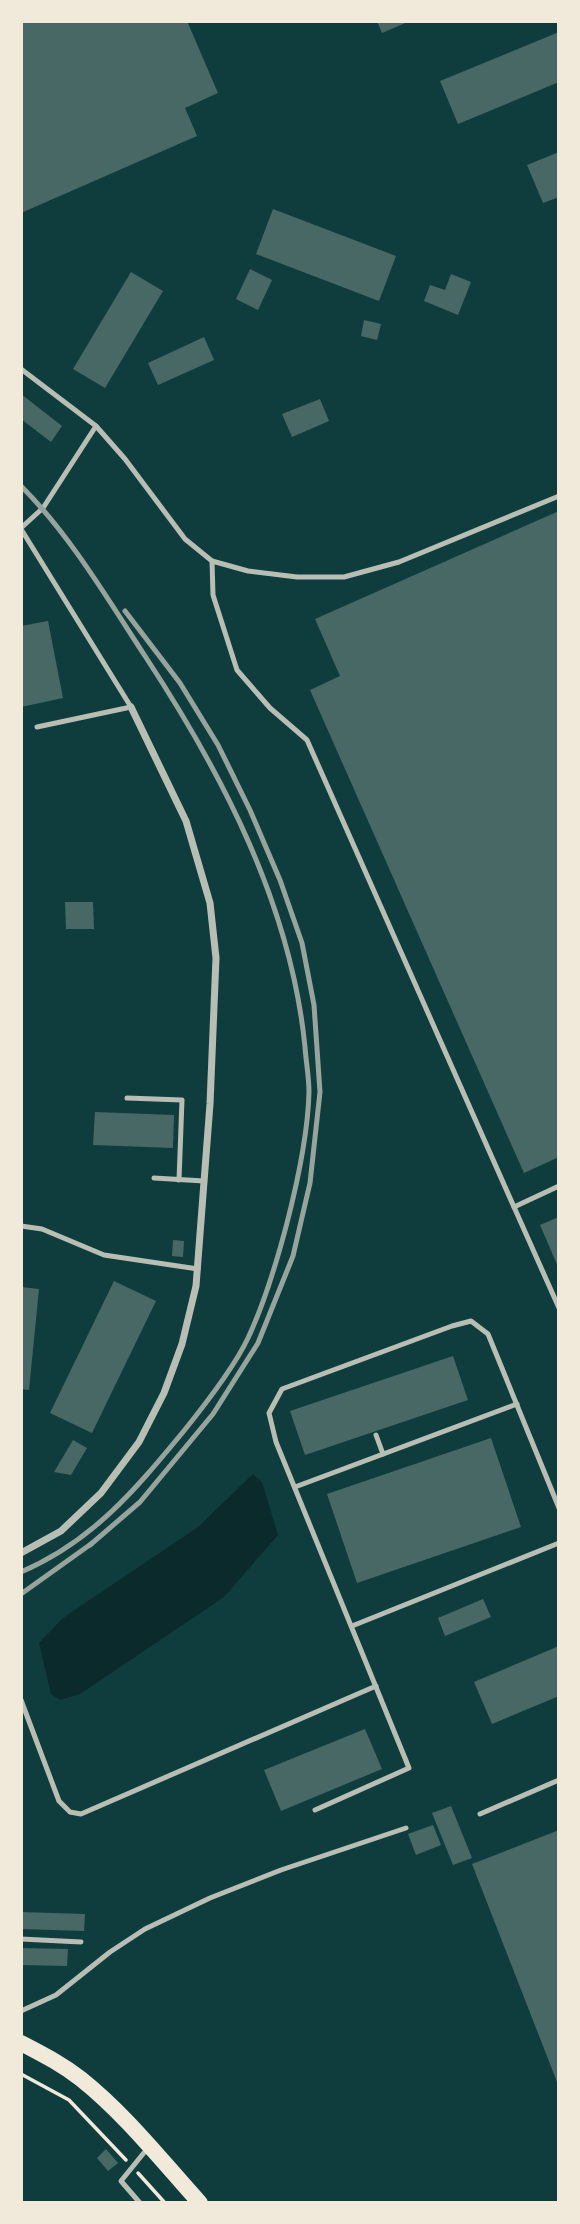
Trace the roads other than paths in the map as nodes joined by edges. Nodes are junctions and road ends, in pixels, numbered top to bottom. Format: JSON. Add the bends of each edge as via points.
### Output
{"nodes":[{"id":1,"x":21,"y":369,"type":"edge"},
{"id":2,"x":96,"y":426,"type":"junction"},
{"id":3,"x":559,"y":496,"type":"edge"},
{"id":4,"x":21,"y":529,"type":"edge"},
{"id":5,"x":212,"y":561,"type":"junction"},
{"id":6,"x":131,"y":707,"type":"junction"},
{"id":7,"x":37,"y":727,"type":"dead end"},
{"id":8,"x":127,"y":1098,"type":"dead end"},
{"id":9,"x":154,"y":1178,"type":"dead end"},
{"id":10,"x":179,"y":1180,"type":"junction"},
{"id":11,"x":204,"y":1181,"type":"junction"},
{"id":12,"x":559,"y":1186,"type":"edge"},
{"id":13,"x":514,"y":1207,"type":"junction"},
{"id":14,"x":21,"y":1226,"type":"edge"},
{"id":15,"x":198,"y":1269,"type":"junction"},
{"id":16,"x":559,"y":1308,"type":"edge"},
{"id":17,"x":517,"y":1404,"type":"junction"},
{"id":18,"x":376,"y":1435,"type":"dead end"},
{"id":19,"x":383,"y":1454,"type":"junction"},
{"id":20,"x":295,"y":1487,"type":"junction"},
{"id":21,"x":559,"y":1508,"type":"edge"},
{"id":22,"x":559,"y":1543,"type":"edge"},
{"id":23,"x":21,"y":1553,"type":"edge"},
{"id":24,"x":352,"y":1626,"type":"junction"},
{"id":25,"x":376,"y":1686,"type":"junction"},
{"id":26,"x":21,"y":1700,"type":"edge"},
{"id":27,"x":559,"y":1780,"type":"edge"},
{"id":28,"x":315,"y":1810,"type":"dead end"},
{"id":29,"x":480,"y":1814,"type":"dead end"},
{"id":30,"x":406,"y":1828,"type":"dead end"},
{"id":31,"x":21,"y":1940,"type":"edge"},
{"id":32,"x":82,"y":1942,"type":"dead end"},
{"id":33,"x":21,"y":2011,"type":"edge"},
{"id":34,"x":21,"y":2043,"type":"edge"},
{"id":35,"x":149,"y":2147,"type":"junction"},
{"id":36,"x":140,"y":2203,"type":"edge"},
{"id":37,"x":200,"y":2203,"type":"edge"}],
"edges":[{"from":1,"to":2,"type":"lane"},
{"from":2,"to":4,"type":"lane","via":[[43,508]]},
{"from":2,"to":5,"type":"lane","via":[[185,540]]},
{"from":3,"to":5,"type":"lane","via":[[399,562],[344,578],[248,571]]},
{"from":4,"to":6,"type":"lane"},
{"from":5,"to":13,"type":"lane","via":[[213,595],[237,670],[270,708],[307,740]]},
{"from":6,"to":7,"type":"lane"},
{"from":6,"to":11,"type":"street","via":[[186,821],[210,903],[216,958]]},
{"from":8,"to":10,"type":"lane","via":[[182,1100]]},
{"from":9,"to":10,"type":"lane"},
{"from":10,"to":11,"type":"lane"},
{"from":11,"to":15,"type":"street"},
{"from":12,"to":13,"type":"lane"},
{"from":13,"to":16,"type":"lane"},
{"from":14,"to":15,"type":"lane","via":[[104,1255]]},
{"from":15,"to":23,"type":"street","via":[[182,1344],[139,1442],[101,1493],[61,1531]]},
{"from":17,"to":19,"type":"lane"},
{"from":17,"to":20,"type":"lane","via":[[488,1334],[471,1321],[282,1389],[270,1413],[276,1442]]},
{"from":17,"to":21,"type":"lane"},
{"from":18,"to":19,"type":"lane"},
{"from":19,"to":20,"type":"lane"},
{"from":20,"to":24,"type":"lane"},
{"from":22,"to":24,"type":"lane"},
{"from":24,"to":25,"type":"lane"},
{"from":25,"to":26,"type":"lane","via":[[81,1814],[70,1812],[59,1801]]},
{"from":25,"to":28,"type":"lane","via":[[410,1768]]},
{"from":27,"to":29,"type":"lane"},
{"from":30,"to":33,"type":"lane","via":[[281,1870],[188,1908],[110,1952],[57,1995]]},
{"from":31,"to":32,"type":"lane"},
{"from":34,"to":35,"type":"main road","via":[[81,2079]]},
{"from":35,"to":36,"type":"lane","via":[[121,2181]]},
{"from":35,"to":37,"type":"main road"}]}
